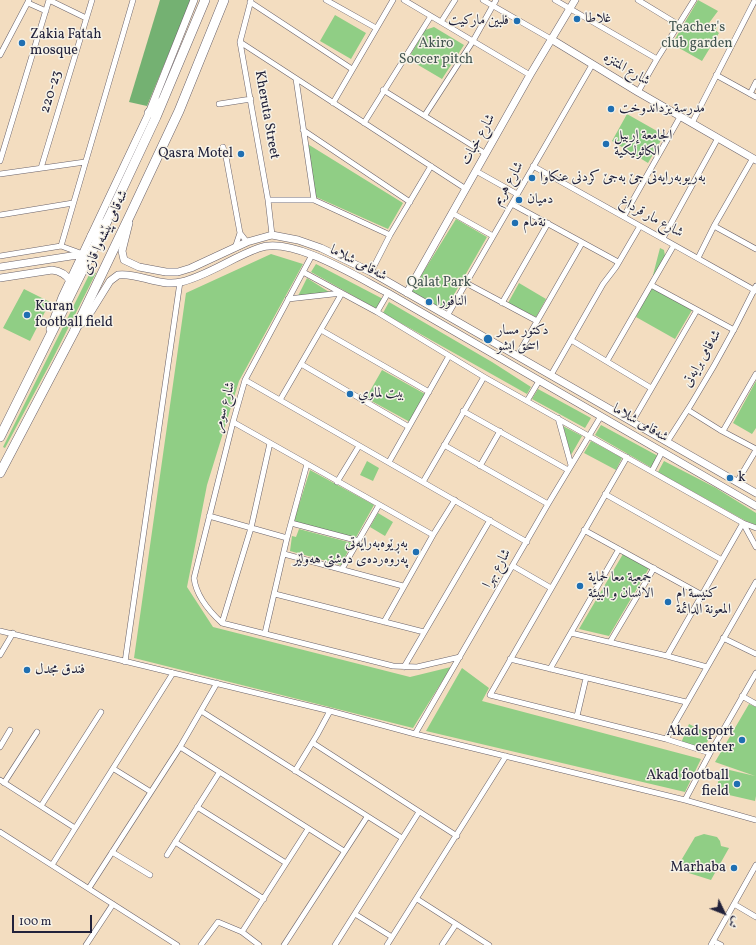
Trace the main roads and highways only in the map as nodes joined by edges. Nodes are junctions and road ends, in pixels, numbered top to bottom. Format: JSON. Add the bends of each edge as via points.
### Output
{"nodes":[{"id":1,"x":194,"y":0,"type":"edge"},
{"id":2,"x":205,"y":0,"type":"edge"},
{"id":3,"x":224,"y":0,"type":"edge"},
{"id":4,"x":575,"y":0,"type":"edge"},
{"id":5,"x":551,"y":39,"type":"junction"},
{"id":6,"x":164,"y":100,"type":"junction"},
{"id":7,"x":149,"y":113,"type":"junction"},
{"id":8,"x":754,"y":159,"type":"edge"},
{"id":9,"x":131,"y":213,"type":"junction"},
{"id":10,"x":110,"y":216,"type":"junction"},
{"id":11,"x":92,"y":236,"type":"junction"},
{"id":12,"x":84,"y":254,"type":"junction"},
{"id":13,"x":52,"y":259,"type":"junction"},
{"id":14,"x":212,"y":259,"type":"junction"},
{"id":15,"x":131,"y":264,"type":"junction"},
{"id":16,"x":0,"y":267,"type":"edge"},
{"id":17,"x":216,"y":268,"type":"junction"},
{"id":18,"x":52,"y":270,"type":"junction"},
{"id":19,"x":127,"y":275,"type":"junction"},
{"id":20,"x":0,"y":278,"type":"edge"},
{"id":21,"x":70,"y":281,"type":"junction"},
{"id":22,"x":407,"y":293,"type":"junction"},
{"id":23,"x":74,"y":332,"type":"junction"},
{"id":24,"x":477,"y":333,"type":"junction"},
{"id":25,"x":471,"y":342,"type":"junction"},
{"id":26,"x":46,"y":345,"type":"junction"},
{"id":27,"x":0,"y":437,"type":"edge"},
{"id":28,"x":704,"y":463,"type":"junction"},
{"id":29,"x":0,"y":473,"type":"edge"},
{"id":30,"x":699,"y":473,"type":"junction"},
{"id":31,"x":756,"y":493,"type":"edge"},
{"id":32,"x":756,"y":506,"type":"edge"}],
"edges":[{"from":1,"to":7,"type":"main road"},
{"from":2,"to":6,"type":"highway","name":"شەقامی پێشەوا قازی"},
{"from":3,"to":9,"type":"highway","name":"شەقامی پێشەوا قازی","via":[[179,111]]},
{"from":4,"to":5,"type":"main road","name":"شارع خبات"},
{"from":5,"to":8,"type":"main road","name":"شارع المتنزه"},
{"from":5,"to":22,"type":"main road","name":"شارع خبات"},
{"from":6,"to":7,"type":"highway"},
{"from":6,"to":10,"type":"highway","name":"شەقامی پێشەوا قازی"},
{"from":7,"to":11,"type":"main road"},
{"from":9,"to":15,"type":"main road","via":[[122,251],[124,260]]},
{"from":9,"to":23,"type":"highway","name":"شەقامی پێشەوا قازی"},
{"from":10,"to":11,"type":"highway"},
{"from":10,"to":26,"type":"highway","name":"شەقامی پێشەوا قازی"},
{"from":11,"to":12,"type":"main road"},
{"from":12,"to":13,"type":"main road"},
{"from":12,"to":21,"type":"main road"},
{"from":13,"to":16,"type":"main road"},
{"from":13,"to":18,"type":"main road","via":[[56,265]]},
{"from":14,"to":15,"type":"main road","name":"شەقامی شلاما","via":[[178,272],[166,272]]},
{"from":14,"to":17,"type":"main road"},
{"from":14,"to":22,"type":"main road","name":"شەقامی شلاما","via":[[247,242],[272,235],[321,248]]},
{"from":15,"to":19,"type":"main road"},
{"from":17,"to":19,"type":"main road","name":"شەقامی شلاما","via":[[172,283]]},
{"from":17,"to":25,"type":"main road","name":"شەقامی شلاما","via":[[270,245],[312,255],[388,293]]},
{"from":18,"to":20,"type":"main road"},
{"from":18,"to":21,"type":"main road","via":[[65,274]]},
{"from":19,"to":23,"type":"main road","via":[[118,275],[110,281],[92,310]]},
{"from":21,"to":26,"type":"main road"},
{"from":22,"to":24,"type":"main road","name":"شەقامی شلاما"},
{"from":23,"to":29,"type":"highway","name":"شەقامی پێشەوا قازی"},
{"from":24,"to":25,"type":"main road"},
{"from":24,"to":28,"type":"main road","name":"شەقامی شلاما"},
{"from":25,"to":30,"type":"main road","name":"شەقامی شلاما"},
{"from":26,"to":27,"type":"highway","name":"شەقامی پێشەوا قازی"},
{"from":28,"to":30,"type":"main road"},
{"from":28,"to":31,"type":"main road","name":"شەقامی شلاما"},
{"from":30,"to":32,"type":"main road","name":"شەقامی شلاما"}]}
